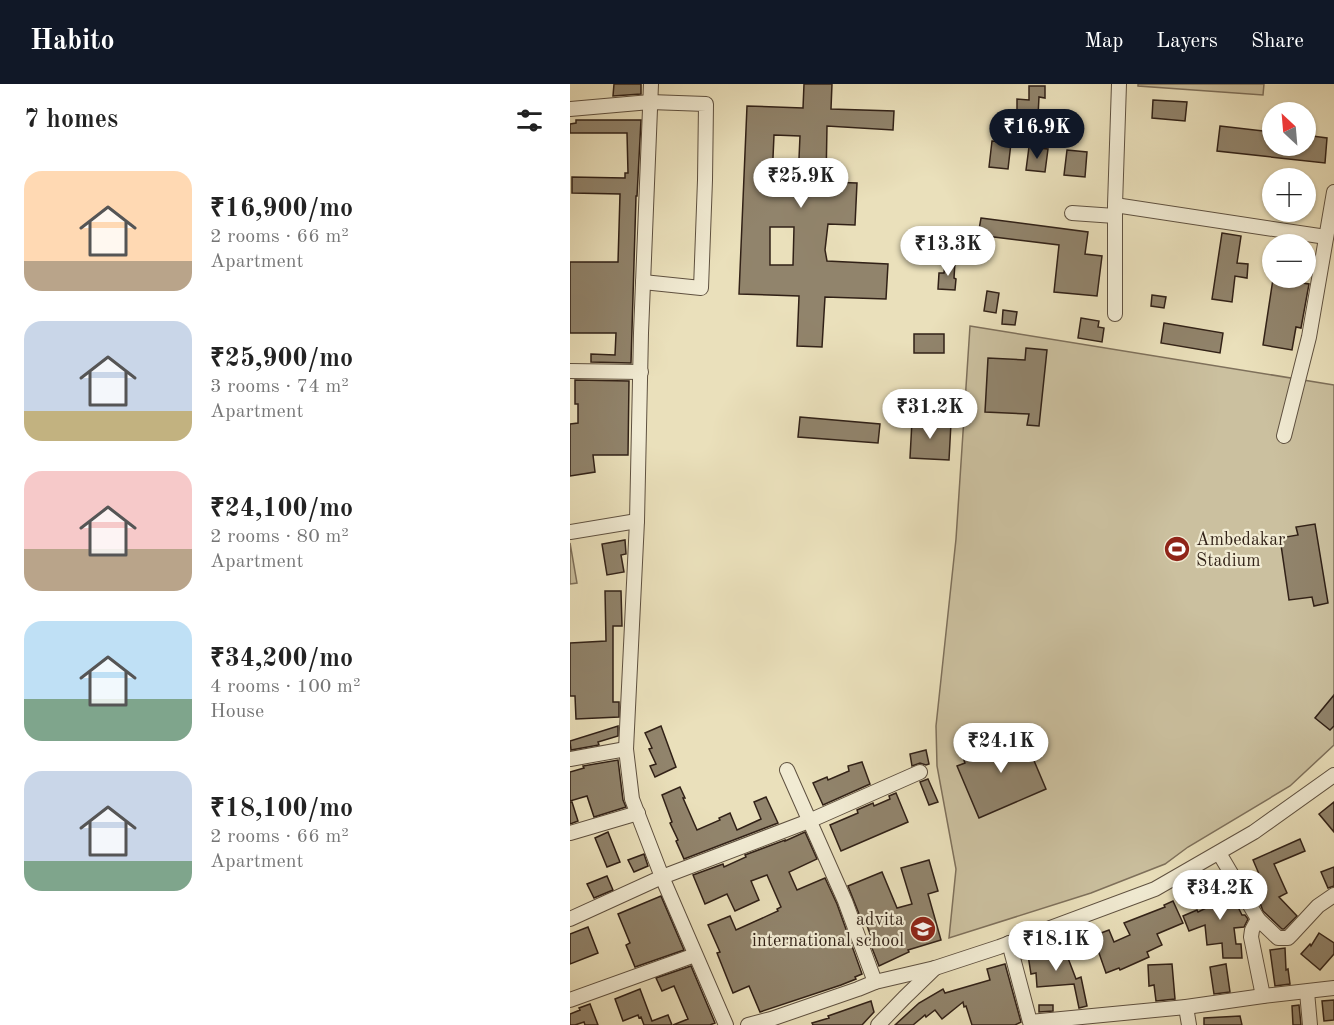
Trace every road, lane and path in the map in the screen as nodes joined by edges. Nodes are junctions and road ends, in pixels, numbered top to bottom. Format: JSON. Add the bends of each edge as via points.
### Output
{"nodes":[{"id":1,"x":651,"y":84,"type":"edge"},
{"id":2,"x":1119,"y":84,"type":"edge"},
{"id":3,"x":650,"y":102,"type":"junction"},
{"id":4,"x":570,"y":109,"type":"edge"},
{"id":5,"x":1334,"y":192,"type":"edge"},
{"id":6,"x":1115,"y":210,"type":"junction"},
{"id":7,"x":1072,"y":213,"type":"dead end"},
{"id":8,"x":1326,"y":237,"type":"junction"},
{"id":9,"x":1320,"y":272,"type":"junction"},
{"id":10,"x":1334,"y":274,"type":"edge"},
{"id":11,"x":644,"y":282,"type":"junction"},
{"id":12,"x":1115,"y":314,"type":"dead end"},
{"id":13,"x":570,"y":371,"type":"edge"},
{"id":14,"x":641,"y":372,"type":"junction"},
{"id":15,"x":1284,"y":436,"type":"dead end"},
{"id":16,"x":637,"y":521,"type":"junction"},
{"id":17,"x":570,"y":532,"type":"edge"},
{"id":18,"x":626,"y":749,"type":"junction"},
{"id":19,"x":570,"y":759,"type":"edge"},
{"id":20,"x":787,"y":770,"type":"dead end"},
{"id":21,"x":920,"y":772,"type":"dead end"},
{"id":22,"x":1334,"y":775,"type":"edge"},
{"id":23,"x":638,"y":813,"type":"junction"},
{"id":24,"x":809,"y":821,"type":"junction"},
{"id":25,"x":570,"y":833,"type":"edge"},
{"id":26,"x":1220,"y":853,"type":"junction"},
{"id":27,"x":662,"y":877,"type":"junction"},
{"id":28,"x":1334,"y":895,"type":"edge"},
{"id":29,"x":570,"y":919,"type":"edge"},
{"id":30,"x":1258,"y":919,"type":"junction"},
{"id":31,"x":1009,"y":943,"type":"junction"},
{"id":32,"x":695,"y":954,"type":"junction"},
{"id":33,"x":935,"y":968,"type":"junction"},
{"id":34,"x":875,"y":982,"type":"junction"},
{"id":35,"x":1334,"y":988,"type":"edge"},
{"id":36,"x":1307,"y":992,"type":"junction"},
{"id":37,"x":1263,"y":996,"type":"junction"},
{"id":38,"x":570,"y":1000,"type":"edge"},
{"id":39,"x":1186,"y":1008,"type":"junction"},
{"id":40,"x":1031,"y":1023,"type":"edge"},
{"id":41,"x":726,"y":1025,"type":"edge"},
{"id":42,"x":748,"y":1025,"type":"edge"},
{"id":43,"x":878,"y":1025,"type":"edge"},
{"id":44,"x":1190,"y":1025,"type":"edge"},
{"id":45,"x":1310,"y":1025,"type":"edge"}],
"edges":[{"from":1,"to":3,"type":"street"},
{"from":2,"to":6,"type":"street"},
{"from":3,"to":4,"type":"street"},
{"from":3,"to":11,"type":"street"},
{"from":3,"to":11,"type":"street","via":[[706,104],[705,202],[701,288]]},
{"from":5,"to":8,"type":"street"},
{"from":6,"to":7,"type":"street"},
{"from":6,"to":8,"type":"street"},
{"from":6,"to":12,"type":"street"},
{"from":8,"to":9,"type":"street"},
{"from":9,"to":10,"type":"street"},
{"from":9,"to":15,"type":"street","via":[[1309,337]]},
{"from":11,"to":14,"type":"street"},
{"from":13,"to":14,"type":"street"},
{"from":14,"to":16,"type":"street"},
{"from":16,"to":17,"type":"street"},
{"from":16,"to":18,"type":"street"},
{"from":18,"to":19,"type":"street"},
{"from":18,"to":23,"type":"street","via":[[632,799]]},
{"from":20,"to":24,"type":"street"},
{"from":21,"to":24,"type":"street"},
{"from":22,"to":26,"type":"street"},
{"from":23,"to":25,"type":"street"},
{"from":23,"to":27,"type":"street"},
{"from":24,"to":27,"type":"street"},
{"from":24,"to":34,"type":"street"},
{"from":26,"to":30,"type":"street"},
{"from":26,"to":31,"type":"street","via":[[1155,889]]},
{"from":27,"to":29,"type":"street"},
{"from":27,"to":32,"type":"street"},
{"from":28,"to":30,"type":"street","via":[[1288,938],[1278,938]]},
{"from":30,"to":37,"type":"street","via":[[1251,937]]},
{"from":31,"to":33,"type":"street"},
{"from":31,"to":40,"type":"street"},
{"from":32,"to":38,"type":"street"},
{"from":32,"to":41,"type":"street"},
{"from":33,"to":34,"type":"street"},
{"from":33,"to":43,"type":"street"},
{"from":34,"to":42,"type":"street"},
{"from":35,"to":36,"type":"street"},
{"from":36,"to":37,"type":"street"},
{"from":36,"to":45,"type":"street"},
{"from":37,"to":39,"type":"street"},
{"from":39,"to":40,"type":"street"},
{"from":39,"to":44,"type":"street"}]}
